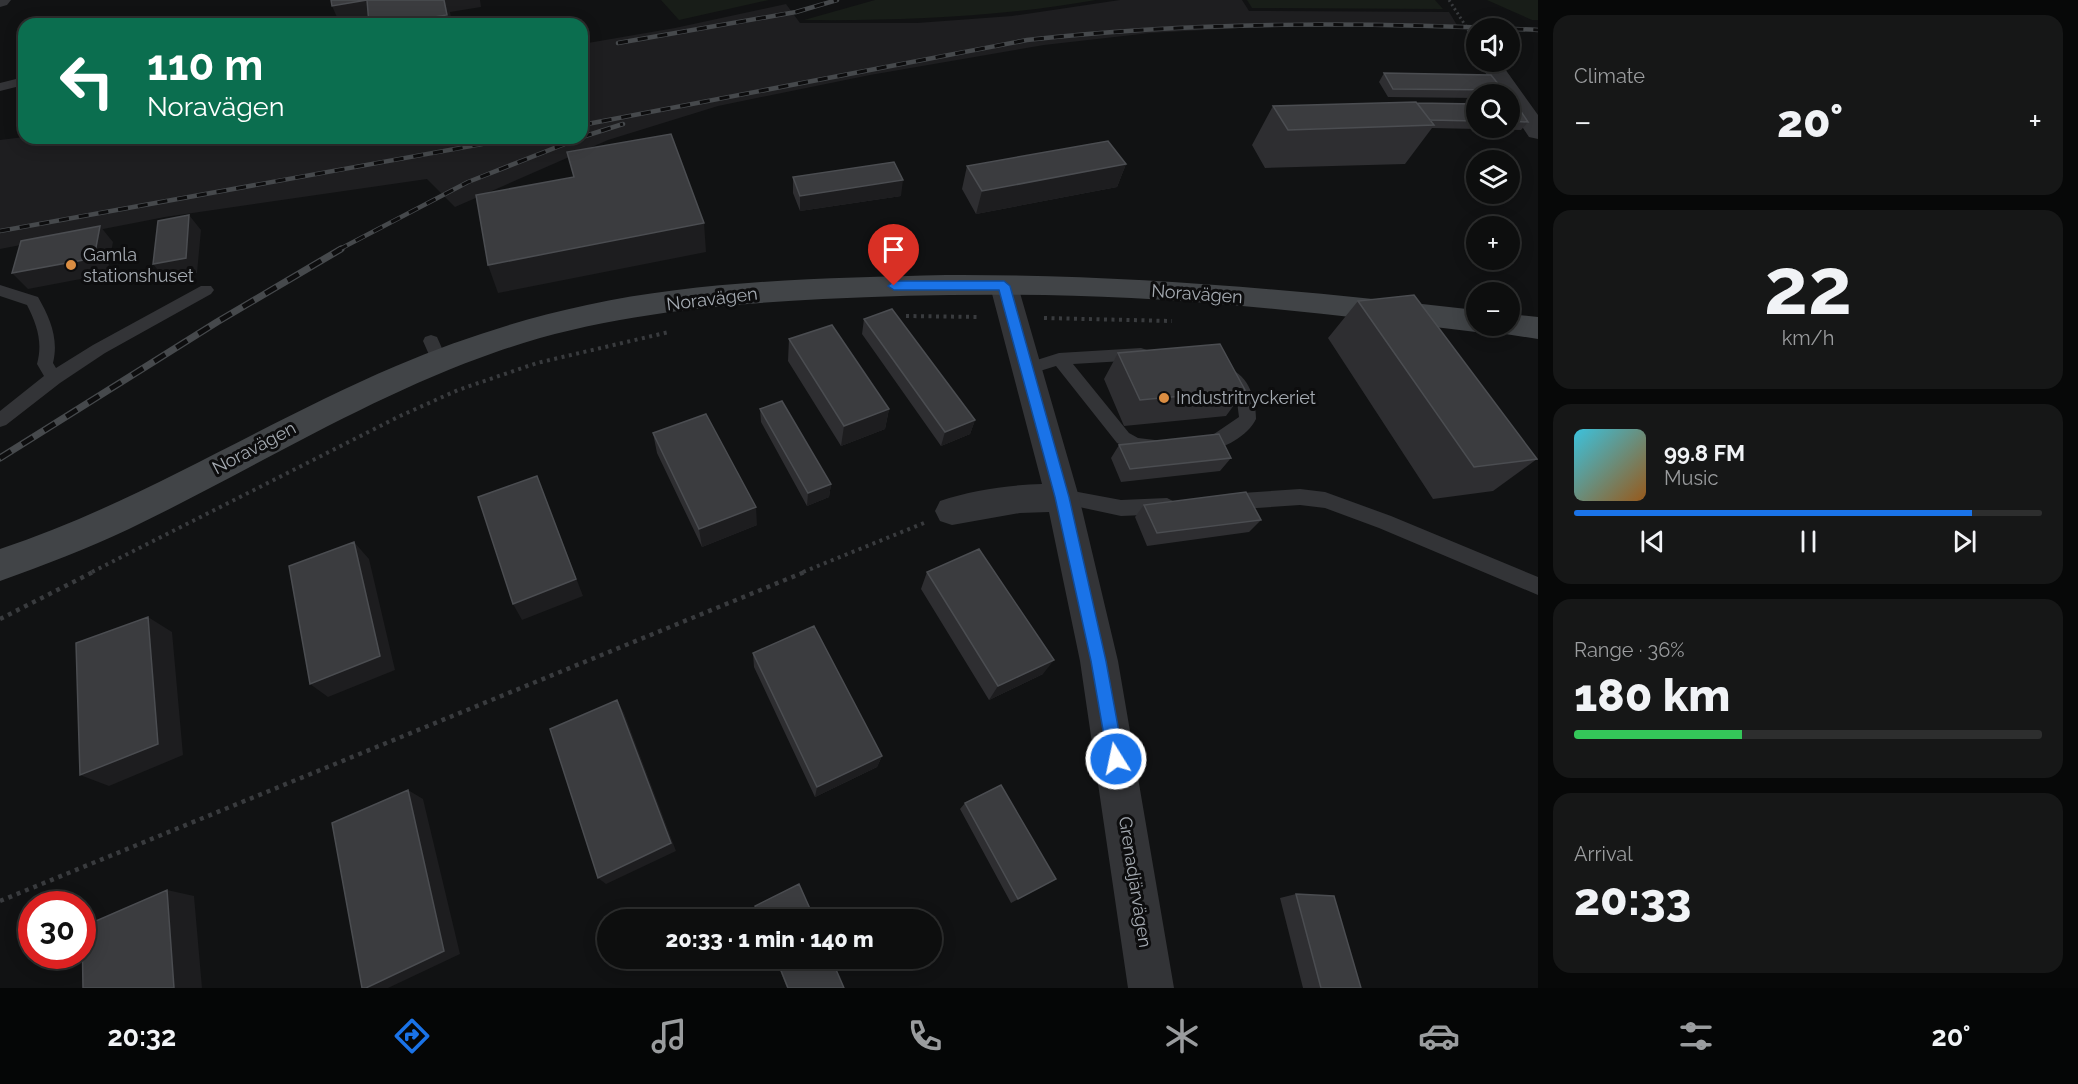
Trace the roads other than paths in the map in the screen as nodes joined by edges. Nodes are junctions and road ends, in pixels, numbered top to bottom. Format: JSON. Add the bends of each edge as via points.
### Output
{"nodes":[{"id":1,"x":1496,"y":72,"type":"edge"},
{"id":2,"x":18,"y":82,"type":"edge"},
{"id":3,"x":0,"y":87,"type":"edge"},
{"id":4,"x":1538,"y":132,"type":"edge"},
{"id":5,"x":207,"y":290,"type":"dead end"},
{"id":6,"x":0,"y":291,"type":"edge"},
{"id":7,"x":1009,"y":302,"type":"junction"},
{"id":8,"x":1466,"y":320,"type":"edge"},
{"id":9,"x":1520,"y":326,"type":"edge"},
{"id":10,"x":1538,"y":328,"type":"edge"},
{"id":11,"x":1160,"y":354,"type":"edge"},
{"id":12,"x":1043,"y":364,"type":"junction"},
{"id":13,"x":1218,"y":366,"type":"edge"},
{"id":14,"x":54,"y":378,"type":"junction"},
{"id":15,"x":0,"y":420,"type":"edge"},
{"id":16,"x":1062,"y":497,"type":"junction"},
{"id":17,"x":1204,"y":503,"type":"edge"},
{"id":18,"x":1180,"y":505,"type":"edge"},
{"id":19,"x":952,"y":511,"type":"road end"},
{"id":20,"x":0,"y":565,"type":"edge"},
{"id":21,"x":1538,"y":586,"type":"edge"},
{"id":22,"x":1151,"y":988,"type":"edge"}],
"edges":[{"from":1,"to":4,"type":"street"},
{"from":2,"to":3,"type":"lane"},
{"from":5,"to":14,"type":"lane"},
{"from":6,"to":14,"type":"lane","via":[[33,301],[50,348],[45,364]]},
{"from":7,"to":8,"type":"street","name":"Noravägen","via":[[1086,286]]},
{"from":7,"to":12,"type":"street","name":"Grenadjärvägen"},
{"from":7,"to":20,"type":"street","name":"Noravägen","via":[[878,286],[714,297],[565,321],[435,351],[366,392],[133,512],[46,551]]},
{"from":9,"to":10,"type":"street"},
{"from":11,"to":12,"type":"lane"},
{"from":12,"to":13,"type":"lane","via":[[1123,438],[1136,445],[1209,443],[1227,437],[1248,419],[1246,396],[1239,383]]},
{"from":12,"to":16,"type":"street","name":"Grenadjärvägen"},
{"from":14,"to":15,"type":"lane"},
{"from":16,"to":18,"type":"lane","via":[[1121,508]]},
{"from":16,"to":19,"type":"street","via":[[1020,499]]},
{"from":16,"to":22,"type":"street","name":"Grenadjärvägen","via":[[1099,661]]},
{"from":17,"to":21,"type":"lane","via":[[1300,497],[1325,500]]}]}
